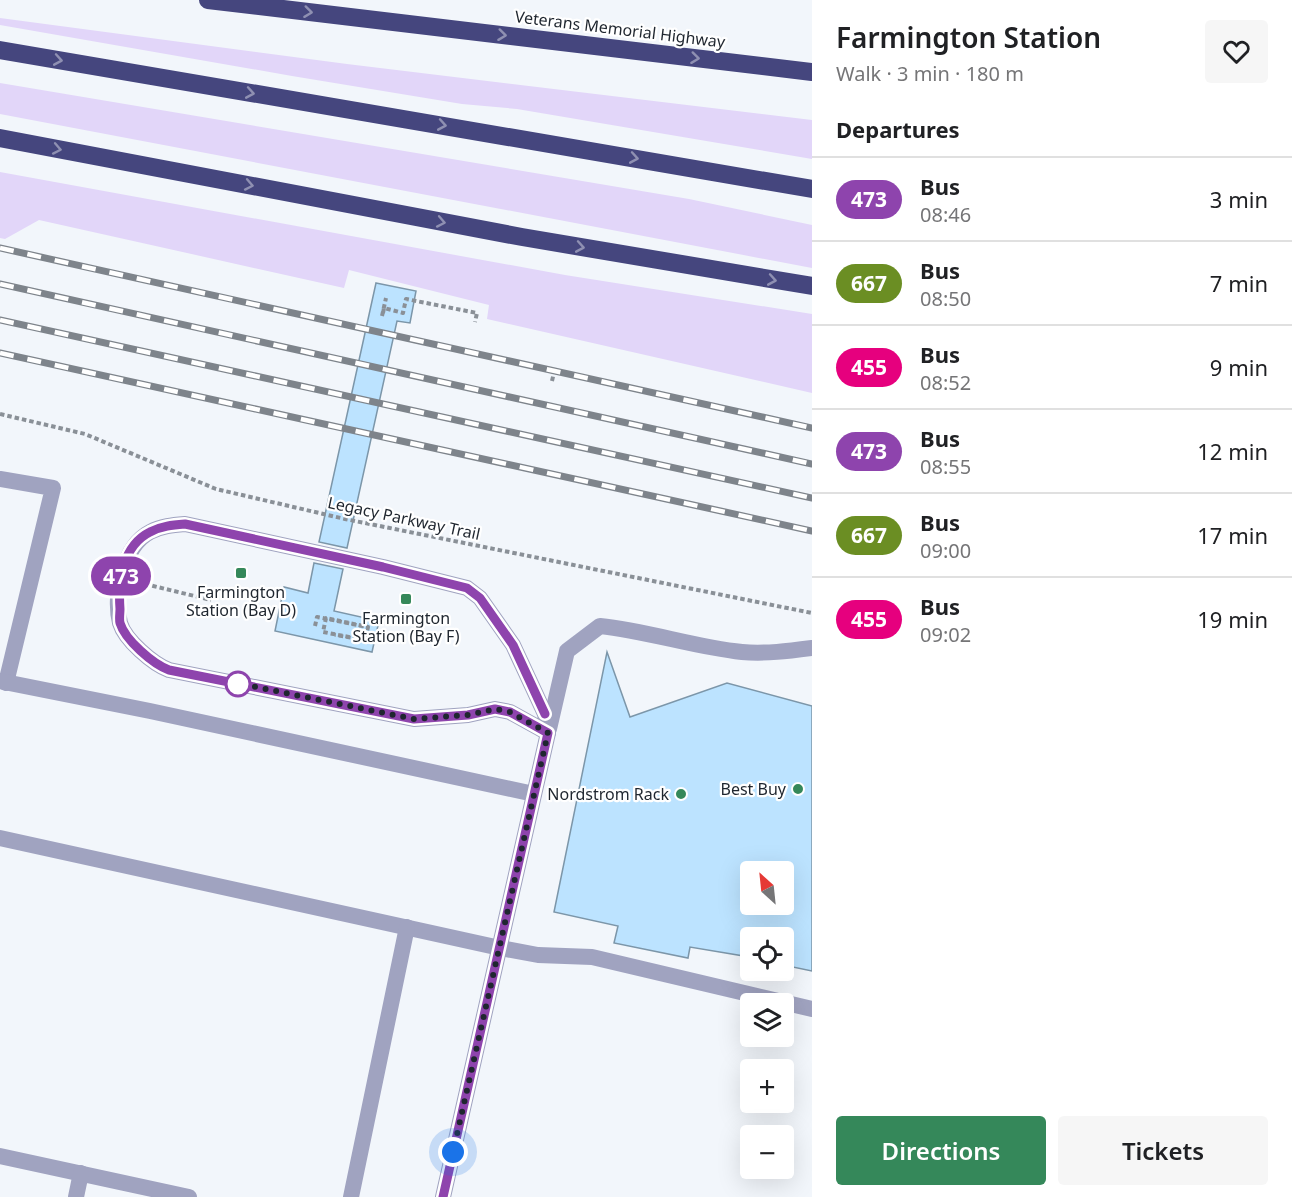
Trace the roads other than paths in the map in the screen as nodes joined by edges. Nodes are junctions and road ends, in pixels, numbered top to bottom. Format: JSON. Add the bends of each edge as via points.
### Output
{"nodes":[{"id":1,"x":208,"y":0,"type":"edge"},
{"id":2,"x":0,"y":50,"type":"edge"},
{"id":3,"x":812,"y":72,"type":"edge"},
{"id":4,"x":0,"y":138,"type":"edge"},
{"id":5,"x":812,"y":189,"type":"edge"},
{"id":6,"x":812,"y":286,"type":"edge"},
{"id":7,"x":0,"y":479,"type":"edge"},
{"id":8,"x":812,"y":648,"type":"edge"},
{"id":9,"x":3,"y":682,"type":"edge"},
{"id":10,"x":548,"y":733,"type":"junction"},
{"id":11,"x":534,"y":794,"type":"junction"},
{"id":12,"x":0,"y":838,"type":"edge"},
{"id":13,"x":407,"y":927,"type":"junction"},
{"id":14,"x":500,"y":948,"type":"junction"},
{"id":15,"x":812,"y":1009,"type":"edge"},
{"id":16,"x":0,"y":1156,"type":"edge"},
{"id":17,"x":81,"y":1173,"type":"junction"},
{"id":18,"x":75,"y":1197,"type":"edge"},
{"id":19,"x":189,"y":1197,"type":"edge"},
{"id":20,"x":351,"y":1197,"type":"edge"},
{"id":21,"x":443,"y":1197,"type":"edge"}],
"edges":[{"from":1,"to":3,"type":"highway","name":"Veterans Memorial Highway","one_way":true},
{"from":2,"to":5,"type":"highway","one_way":true},
{"from":4,"to":6,"type":"highway","one_way":true,"via":[[522,237]]},
{"from":7,"to":9,"type":"street","via":[[54,488]]},
{"from":8,"to":10,"type":"street","via":[[743,652],[600,626],[567,651]]},
{"from":9,"to":11,"type":"street"},
{"from":10,"to":10,"type":"street","via":[[510,712],[495,709],[414,719],[159,666],[136,648],[120,624],[119,595],[126,558],[148,533],[185,524],[467,588],[480,598],[513,645],[545,714]]},
{"from":10,"to":11,"type":"street"},
{"from":11,"to":14,"type":"street"},
{"from":12,"to":13,"type":"street"},
{"from":13,"to":14,"type":"street"},
{"from":13,"to":20,"type":"street"},
{"from":14,"to":15,"type":"street","via":[[538,955],[592,957]]},
{"from":14,"to":21,"type":"street"},
{"from":16,"to":17,"type":"street"},
{"from":17,"to":18,"type":"street"},
{"from":17,"to":19,"type":"street"}]}
